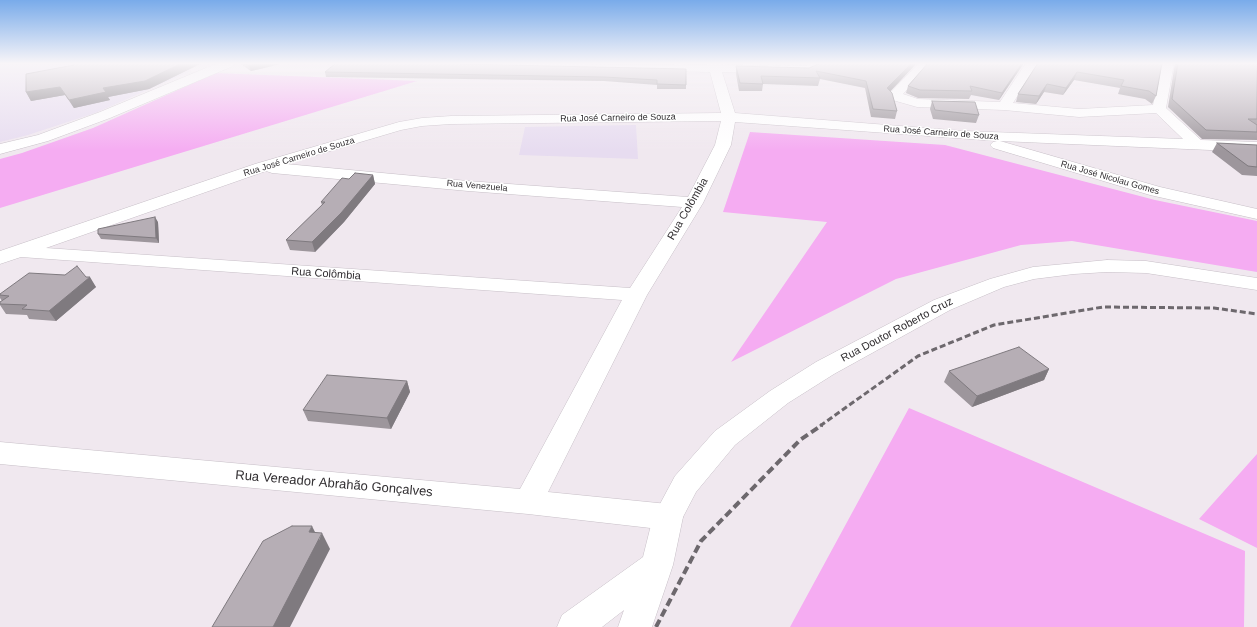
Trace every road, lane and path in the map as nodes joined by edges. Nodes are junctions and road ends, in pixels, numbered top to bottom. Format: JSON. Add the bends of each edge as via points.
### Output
{"nodes":[{"id":1,"x":159,"y":92,"type":"edge"},
{"id":2,"x":723,"y":92,"type":"edge"},
{"id":3,"x":898,"y":92,"type":"edge"},
{"id":4,"x":1013,"y":92,"type":"edge"},
{"id":5,"x":1162,"y":92,"type":"edge"},
{"id":6,"x":1004,"y":106,"type":"junction"},
{"id":7,"x":1159,"y":109,"type":"junction"},
{"id":8,"x":729,"y":117,"type":"junction"},
{"id":9,"x":964,"y":135,"type":"junction"},
{"id":10,"x":1196,"y":144,"type":"junction"},
{"id":11,"x":1257,"y":147,"type":"edge"},
{"id":12,"x":0,"y":150,"type":"edge"},
{"id":13,"x":261,"y":167,"type":"junction"},
{"id":14,"x":694,"y":203,"type":"junction"},
{"id":15,"x":1257,"y":214,"type":"edge"},
{"id":16,"x":8,"y":255,"type":"edge"},
{"id":17,"x":1257,"y":284,"type":"edge"},
{"id":18,"x":636,"y":295,"type":"junction"},
{"id":19,"x":0,"y":453,"type":"edge"},
{"id":20,"x":528,"y":502,"type":"junction"},
{"id":21,"x":668,"y":517,"type":"junction"},
{"id":22,"x":657,"y":565,"type":"junction"},
{"id":23,"x":574,"y":627,"type":"edge"},
{"id":24,"x":635,"y":627,"type":"edge"}],
"edges":[{"from":1,"to":12,"type":"street","via":[[42,138]]},
{"from":2,"to":8,"type":"street"},
{"from":3,"to":6,"type":"street","via":[[894,96],[917,103]]},
{"from":4,"to":6,"type":"street"},
{"from":5,"to":7,"type":"street"},
{"from":6,"to":7,"type":"street","via":[[1079,113]]},
{"from":7,"to":10,"type":"street"},
{"from":8,"to":9,"type":"street","name":"Rua José Carneiro de Souza"},
{"from":8,"to":13,"type":"street","name":"Rua José Carneiro de Souza","via":[[422,122],[399,126]]},
{"from":8,"to":14,"type":"street","name":"Rua Colômbia","via":[[723,145]]},
{"from":9,"to":10,"type":"street","name":"Rua José Carneiro de Souza"},
{"from":9,"to":15,"type":"street","name":"Rua José Nicolau Gomes","via":[[1156,191]]},
{"from":10,"to":11,"type":"street","name":"Rua José Carneiro de Souza"},
{"from":13,"to":14,"type":"street","name":"Rua Venezuela"},
{"from":13,"to":16,"type":"street","name":"Rua José Carneiro de Souza"},
{"from":14,"to":18,"type":"street","name":"Rua Colômbia"},
{"from":16,"to":18,"type":"street","name":"Rua Colômbia"},
{"from":17,"to":21,"type":"street","name":"Rua Doutor Roberto Cruz","via":[[1146,267],[1107,266],[1033,273],[997,283],[942,305],[824,368],[779,397],[725,438],[685,484]]},
{"from":18,"to":20,"type":"street","name":"Rua Colômbia"},
{"from":19,"to":20,"type":"street","name":"Rua Vereador Abrahão Gonçalves"},
{"from":20,"to":21,"type":"street","name":"Rua Vereador Abrahão Gonçalves"},
{"from":21,"to":22,"type":"street","name":"Rua Doutor Roberto Cruz"},
{"from":22,"to":23,"type":"street"},
{"from":22,"to":24,"type":"street","name":"Rua Doutor Roberto Cruz"}]}
